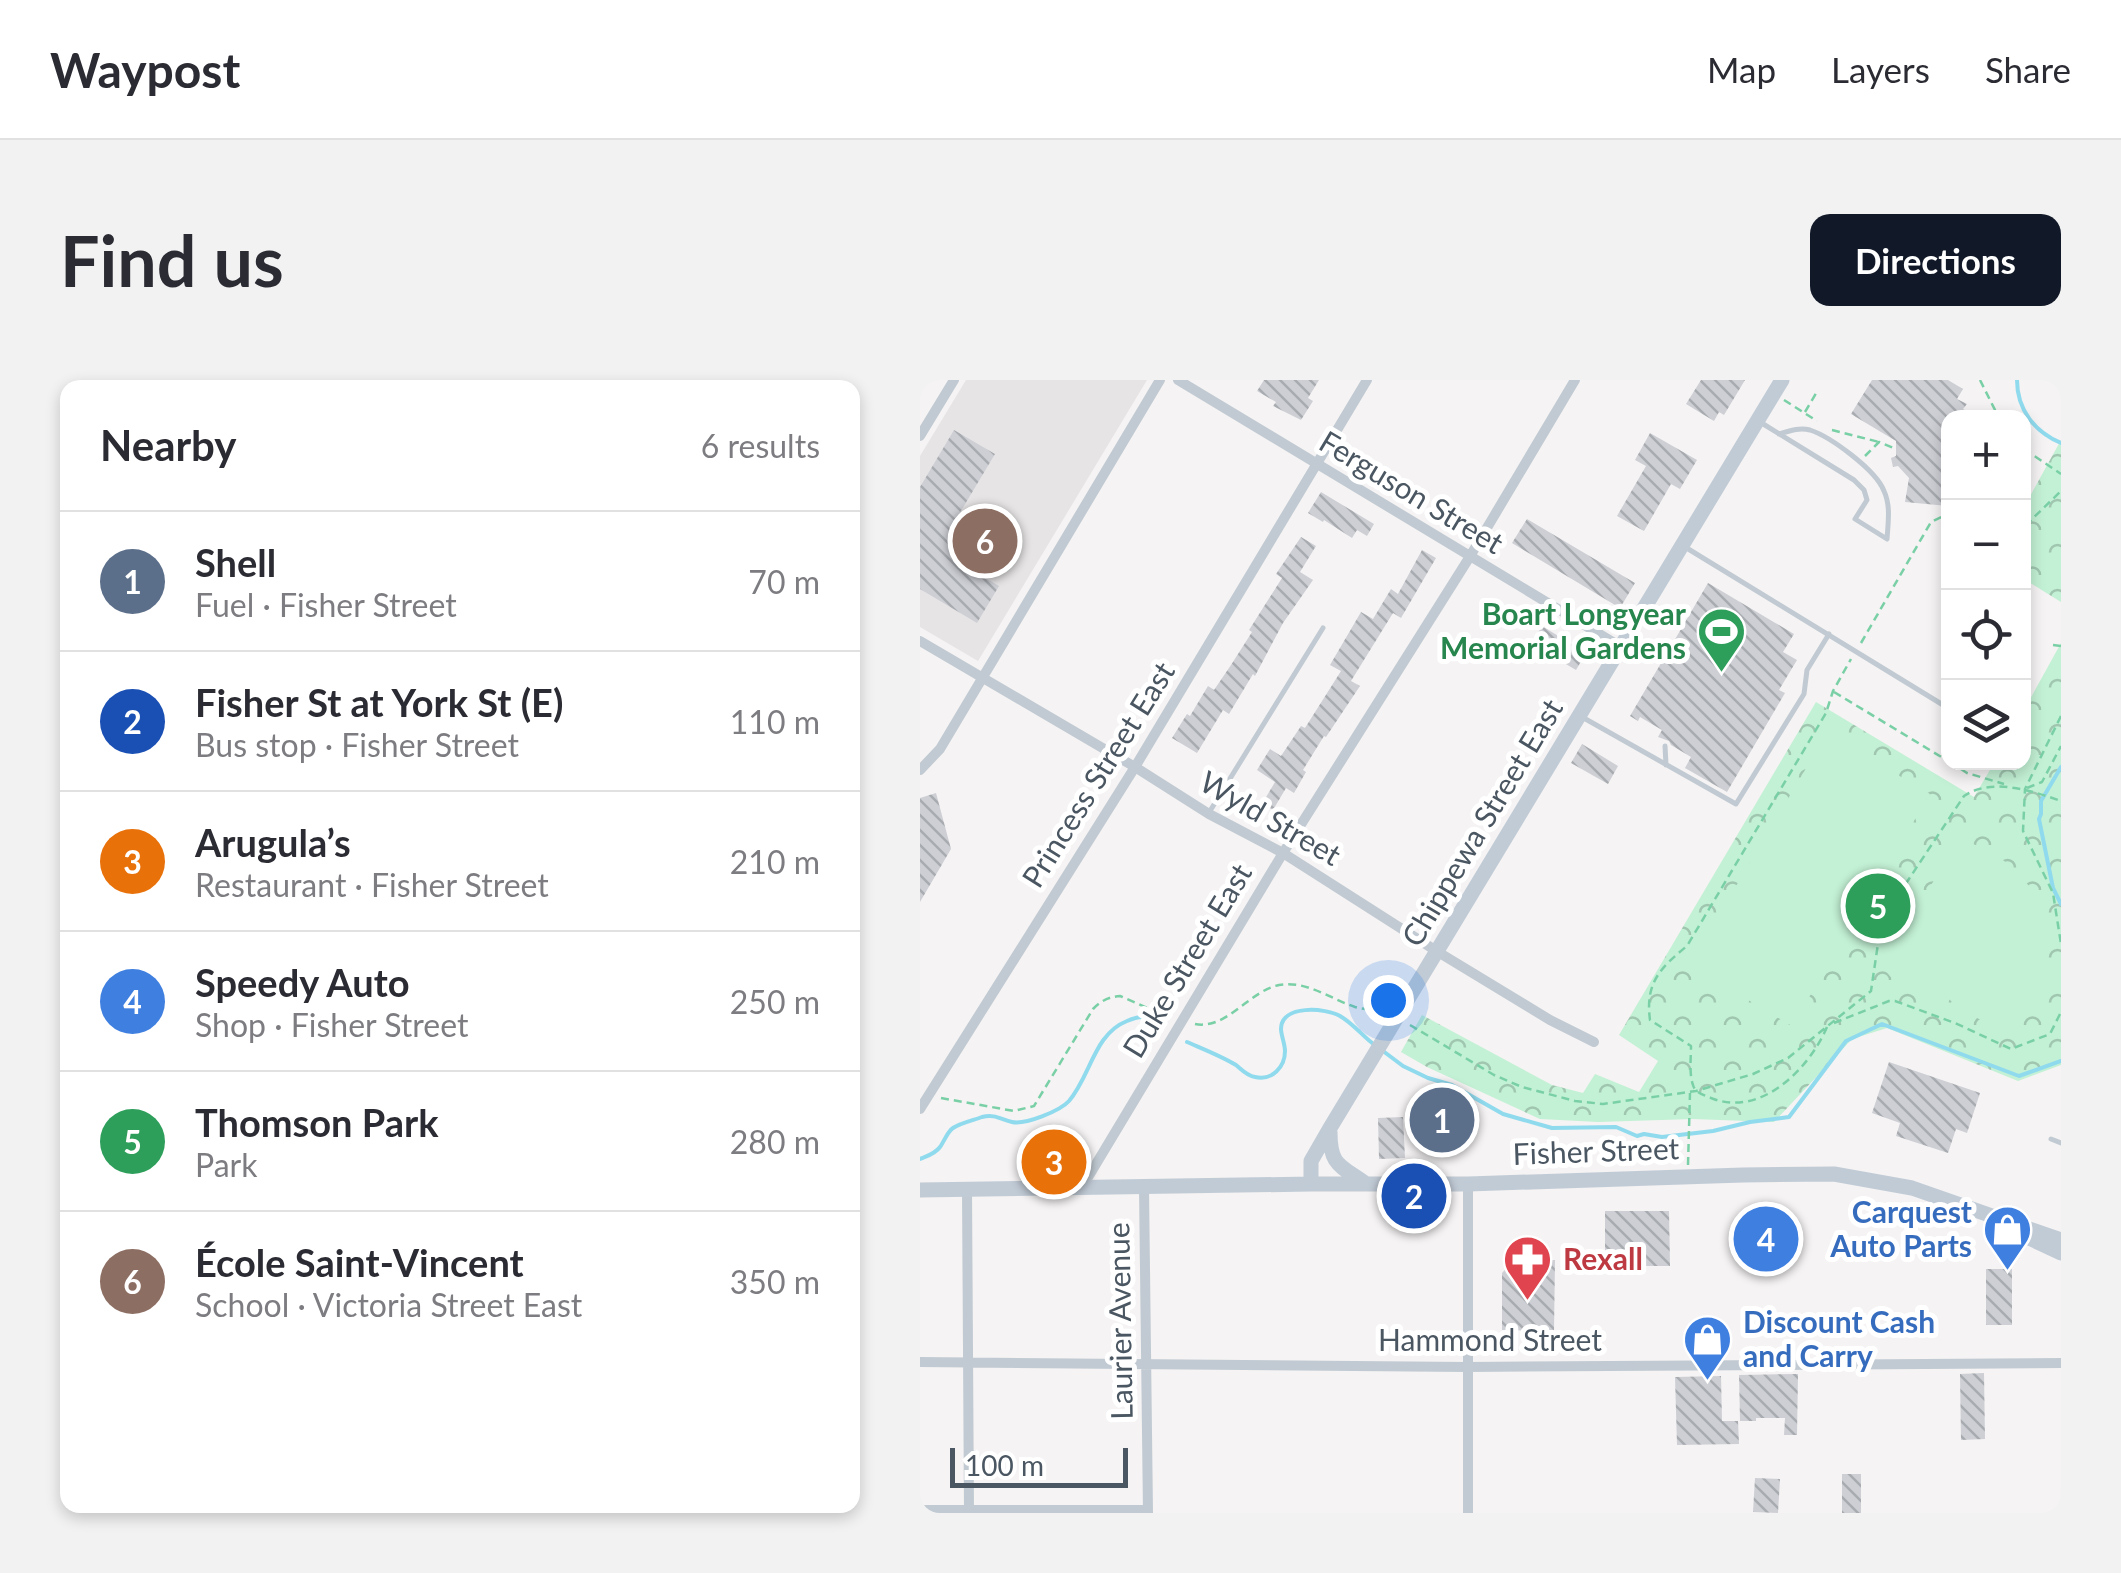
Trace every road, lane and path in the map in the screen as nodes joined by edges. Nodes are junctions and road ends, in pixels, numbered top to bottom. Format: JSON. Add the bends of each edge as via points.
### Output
{"nodes":[{"id":1,"x":954,"y":380,"type":"edge"},
{"id":2,"x":1160,"y":380,"type":"edge"},
{"id":3,"x":1178,"y":380,"type":"edge"},
{"id":4,"x":1367,"y":380,"type":"edge"},
{"id":5,"x":1576,"y":380,"type":"edge"},
{"id":6,"x":1782,"y":380,"type":"edge"},
{"id":7,"x":1980,"y":380,"type":"edge"},
{"id":8,"x":1818,"y":390,"type":"dead end"},
{"id":9,"x":1782,"y":398,"type":"dead end"},
{"id":10,"x":1995,"y":410,"type":"edge"},
{"id":11,"x":1804,"y":413,"type":"junction"},
{"id":12,"x":1758,"y":420,"type":"junction"},
{"id":13,"x":1817,"y":421,"type":"dead end"},
{"id":14,"x":1832,"y":430,"type":"dead end"},
{"id":15,"x":1779,"y":434,"type":"junction"},
{"id":16,"x":920,"y":436,"type":"edge"},
{"id":17,"x":1879,"y":442,"type":"junction"},
{"id":18,"x":1896,"y":449,"type":"dead end"},
{"id":19,"x":2031,"y":454,"type":"edge"},
{"id":20,"x":1864,"y":456,"type":"dead end"},
{"id":21,"x":1317,"y":466,"type":"junction"},
{"id":22,"x":2061,"y":474,"type":"edge"},
{"id":23,"x":2061,"y":491,"type":"edge"},
{"id":24,"x":1941,"y":518,"type":"edge"},
{"id":25,"x":2031,"y":520,"type":"edge"},
{"id":26,"x":1682,"y":545,"type":"junction"},
{"id":27,"x":1469,"y":558,"type":"junction"},
{"id":28,"x":1323,"y":628,"type":"dead end"},
{"id":29,"x":1828,"y":634,"type":"junction"},
{"id":30,"x":920,"y":641,"type":"edge"},
{"id":31,"x":2052,"y":644,"type":"dead end"},
{"id":32,"x":2061,"y":646,"type":"edge"},
{"id":33,"x":1620,"y":647,"type":"junction"},
{"id":34,"x":1856,"y":651,"type":"junction"},
{"id":35,"x":982,"y":677,"type":"junction"},
{"id":36,"x":1833,"y":691,"type":"junction"},
{"id":37,"x":1941,"y":704,"type":"edge"},
{"id":38,"x":1579,"y":716,"type":"junction"},
{"id":39,"x":2061,"y":716,"type":"edge"},
{"id":40,"x":1665,"y":746,"type":"dead end"},
{"id":41,"x":2061,"y":746,"type":"edge"},
{"id":42,"x":1941,"y":757,"type":"edge"},
{"id":43,"x":1666,"y":765,"type":"junction"},
{"id":44,"x":1135,"y":767,"type":"junction"},
{"id":45,"x":920,"y":770,"type":"edge"},
{"id":46,"x":1963,"y":770,"type":"edge"},
{"id":47,"x":2010,"y":786,"type":"junction"},
{"id":48,"x":2026,"y":789,"type":"junction"},
{"id":49,"x":2061,"y":801,"type":"edge"},
{"id":50,"x":1209,"y":814,"type":"junction"},
{"id":51,"x":1284,"y":852,"type":"junction"},
{"id":52,"x":2061,"y":944,"type":"edge"},
{"id":53,"x":1438,"y":952,"type":"junction"},
{"id":54,"x":2061,"y":1012,"type":"edge"},
{"id":55,"x":1398,"y":1018,"type":"junction"},
{"id":56,"x":1180,"y":1021,"type":"junction"},
{"id":57,"x":1828,"y":1026,"type":"junction"},
{"id":58,"x":1594,"y":1042,"type":"dead end"},
{"id":59,"x":1693,"y":1091,"type":"junction"},
{"id":60,"x":927,"y":1096,"type":"junction"},
{"id":61,"x":920,"y":1110,"type":"edge"},
{"id":62,"x":1330,"y":1128,"type":"junction"},
{"id":63,"x":2051,"y":1139,"type":"dead end"},
{"id":64,"x":2061,"y":1143,"type":"edge"},
{"id":65,"x":1688,"y":1176,"type":"junction"},
{"id":66,"x":1311,"y":1184,"type":"junction"},
{"id":67,"x":1366,"y":1184,"type":"junction"},
{"id":68,"x":1468,"y":1184,"type":"junction"},
{"id":69,"x":1144,"y":1188,"type":"junction"},
{"id":70,"x":1080,"y":1189,"type":"junction"},
{"id":71,"x":920,"y":1190,"type":"edge"},
{"id":72,"x":968,"y":1190,"type":"junction"},
{"id":73,"x":1970,"y":1209,"type":"junction"},
{"id":74,"x":2061,"y":1240,"type":"edge"},
{"id":75,"x":2061,"y":1253,"type":"edge"},
{"id":76,"x":920,"y":1362,"type":"edge"},
{"id":77,"x":2061,"y":1362,"type":"edge"},
{"id":78,"x":969,"y":1364,"type":"junction"},
{"id":79,"x":1146,"y":1365,"type":"junction"},
{"id":80,"x":1468,"y":1367,"type":"junction"},
{"id":81,"x":920,"y":1510,"type":"edge"},
{"id":82,"x":969,"y":1512,"type":"edge"},
{"id":83,"x":1148,"y":1512,"type":"edge"},
{"id":84,"x":1468,"y":1513,"type":"edge"}],
"edges":[{"from":1,"to":16,"type":"street"},
{"from":2,"to":35,"type":"street"},
{"from":3,"to":21,"type":"street","name":"Ferguson Street"},
{"from":4,"to":21,"type":"street","name":"Princess Street East"},
{"from":5,"to":27,"type":"street","name":"Duke Street East"},
{"from":6,"to":12,"type":"main road","name":"Chippewa Street East"},
{"from":7,"to":10,"type":"path"},
{"from":8,"to":11,"type":"path"},
{"from":9,"to":11,"type":"path"},
{"from":11,"to":13,"type":"path"},
{"from":12,"to":15,"type":"lane"},
{"from":12,"to":26,"type":"main road","name":"Chippewa Street East"},
{"from":14,"to":17,"type":"path"},
{"from":15,"to":15,"type":"lane","via":[[1854,480],[1866,500],[1855,518],[1888,539],[1884,490],[1870,469],[1813,431]]},
{"from":17,"to":18,"type":"path"},
{"from":17,"to":20,"type":"path"},
{"from":19,"to":22,"type":"path"},
{"from":21,"to":27,"type":"street","name":"Ferguson Street"},
{"from":21,"to":44,"type":"street","name":"Princess Street East"},
{"from":23,"to":25,"type":"path"},
{"from":24,"to":34,"type":"path","via":[[1932,522]]},
{"from":26,"to":29,"type":"lane"},
{"from":26,"to":33,"type":"main road","name":"Chippewa Street East"},
{"from":27,"to":33,"type":"street","name":"Ferguson Street"},
{"from":27,"to":51,"type":"street","name":"Duke Street East"},
{"from":28,"to":50,"type":"lane"},
{"from":29,"to":34,"type":"lane"},
{"from":29,"to":43,"type":"lane","via":[[1808,670],[1804,694],[1736,804]]},
{"from":30,"to":35,"type":"street","name":"Wyld Street"},
{"from":31,"to":32,"type":"path"},
{"from":33,"to":38,"type":"main road","name":"Chippewa Street East"},
{"from":34,"to":36,"type":"path"},
{"from":34,"to":37,"type":"lane"},
{"from":35,"to":44,"type":"street","name":"Wyld Street"},
{"from":35,"to":45,"type":"street"},
{"from":36,"to":42,"type":"path"},
{"from":36,"to":59,"type":"path","via":[[1687,946],[1662,967],[1647,1000],[1650,1020],[1691,1046]]},
{"from":38,"to":43,"type":"lane"},
{"from":38,"to":53,"type":"main road","name":"Chippewa Street East"},
{"from":39,"to":48,"type":"path"},
{"from":40,"to":43,"type":"lane"},
{"from":41,"to":48,"type":"path","via":[[2042,782]]},
{"from":44,"to":50,"type":"street","name":"Wyld Street"},
{"from":44,"to":60,"type":"street","name":"Princess Street East"},
{"from":46,"to":47,"type":"path"},
{"from":47,"to":48,"type":"path"},
{"from":47,"to":57,"type":"path","via":[[1964,796],[1883,922],[1871,990]]},
{"from":48,"to":49,"type":"path"},
{"from":48,"to":52,"type":"path","via":[[2023,831],[2053,893]]},
{"from":50,"to":51,"type":"street","name":"Wyld Street"},
{"from":51,"to":53,"type":"street","name":"Wyld Street"},
{"from":51,"to":56,"type":"street","name":"Duke Street East"},
{"from":53,"to":55,"type":"main road","name":"Chippewa Street East"},
{"from":53,"to":58,"type":"street","name":"Wyld Street"},
{"from":54,"to":57,"type":"path","via":[[2050,1034],[2010,1049],[1895,1000]]},
{"from":55,"to":56,"type":"path","via":[[1296,984],[1278,985],[1210,1025]]},
{"from":55,"to":59,"type":"path","via":[[1494,1075],[1546,1094],[1603,1104]]},
{"from":55,"to":62,"type":"main road","name":"Chippewa Street East"},
{"from":56,"to":60,"type":"path","via":[[1112,996],[1093,1009],[1034,1106],[1014,1111]]},
{"from":56,"to":70,"type":"street","name":"Duke Street East"},
{"from":57,"to":59,"type":"path","via":[[1788,1058]]},
{"from":57,"to":59,"type":"path","via":[[1813,1054],[1766,1095],[1731,1102]]},
{"from":59,"to":65,"type":"path"},
{"from":60,"to":61,"type":"street","name":"Princess Street East"},
{"from":62,"to":66,"type":"main road","name":"Chippewa Street East","via":[[1311,1161]]},
{"from":62,"to":67,"type":"main road","via":[[1334,1161]]},
{"from":63,"to":64,"type":"lane"},
{"from":65,"to":68,"type":"main road","name":"Fisher Street"},
{"from":65,"to":73,"type":"main road","name":"Fisher Street","via":[[1834,1174],[1912,1188]]},
{"from":66,"to":67,"type":"main road","name":"Fisher Street"},
{"from":66,"to":69,"type":"main road","name":"Fisher Street"},
{"from":67,"to":68,"type":"main road","name":"Fisher Street"},
{"from":68,"to":80,"type":"street"},
{"from":69,"to":70,"type":"main road","name":"Fisher Street"},
{"from":69,"to":79,"type":"street","name":"Laurier Avenue"},
{"from":70,"to":72,"type":"main road","name":"Fisher Street"},
{"from":71,"to":72,"type":"main road","name":"Fisher Street"},
{"from":72,"to":78,"type":"street"},
{"from":73,"to":74,"type":"main road","name":"Fisher Street"},
{"from":73,"to":75,"type":"main road","name":"Fisher Street"},
{"from":76,"to":78,"type":"street","name":"Hammond Street"},
{"from":77,"to":80,"type":"street","name":"Hammond Street"},
{"from":78,"to":79,"type":"street","name":"Hammond Street"},
{"from":78,"to":82,"type":"street"},
{"from":79,"to":80,"type":"street","name":"Hammond Street"},
{"from":79,"to":83,"type":"street","name":"Laurier Avenue"},
{"from":80,"to":84,"type":"street"},
{"from":81,"to":82,"type":"street"},
{"from":82,"to":83,"type":"street"}]}
